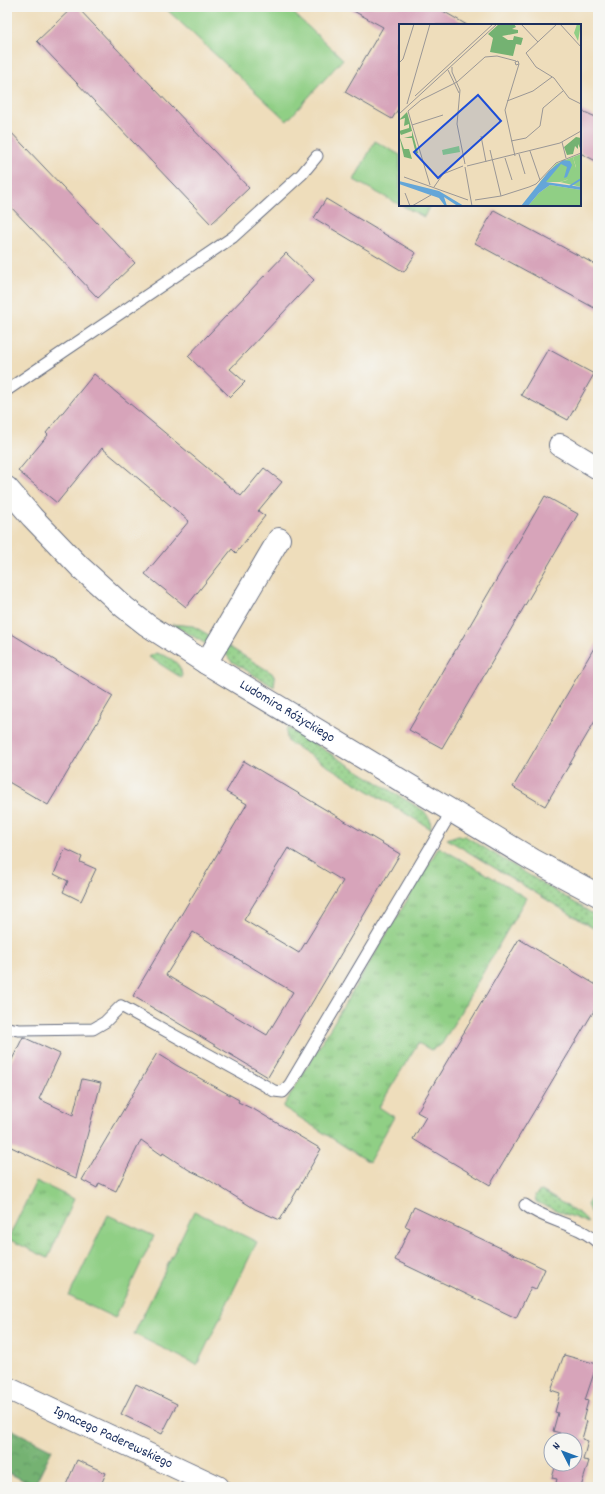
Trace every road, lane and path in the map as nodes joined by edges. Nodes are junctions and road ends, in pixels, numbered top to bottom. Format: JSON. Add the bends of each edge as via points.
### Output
{"nodes":[{"id":1,"x":317,"y":156,"type":"dead end"},
{"id":2,"x":7,"y":390,"type":"edge"},
{"id":3,"x":560,"y":446,"type":"dead end"},
{"id":4,"x":598,"y":468,"type":"edge"},
{"id":5,"x":7,"y":488,"type":"edge"},
{"id":6,"x":279,"y":539,"type":"dead end"},
{"id":7,"x":206,"y":663,"type":"junction"},
{"id":8,"x":452,"y":811,"type":"junction"},
{"id":9,"x":598,"y":895,"type":"edge"},
{"id":10,"x":7,"y":1028,"type":"edge"},
{"id":11,"x":525,"y":1205,"type":"dead end"},
{"id":12,"x":598,"y":1243,"type":"edge"},
{"id":13,"x":7,"y":1388,"type":"edge"},
{"id":14,"x":218,"y":1487,"type":"edge"}],
"edges":[{"from":1,"to":2,"type":"lane","via":[[302,174],[233,237]]},
{"from":3,"to":4,"type":"street"},
{"from":5,"to":7,"type":"street","name":"Ludomira Różyckiego","via":[[60,547],[124,607]]},
{"from":6,"to":7,"type":"street"},
{"from":7,"to":8,"type":"street","name":"Ludomira Różyckiego"},
{"from":8,"to":9,"type":"street","name":"Ludomira Różyckiego","via":[[533,860]]},
{"from":8,"to":10,"type":"lane","via":[[283,1092],[264,1085],[121,1006],[105,1022],[93,1029]]},
{"from":11,"to":12,"type":"lane","via":[[533,1211],[584,1232]]},
{"from":13,"to":14,"type":"street","name":"Ignacego Paderewskiego"}]}
